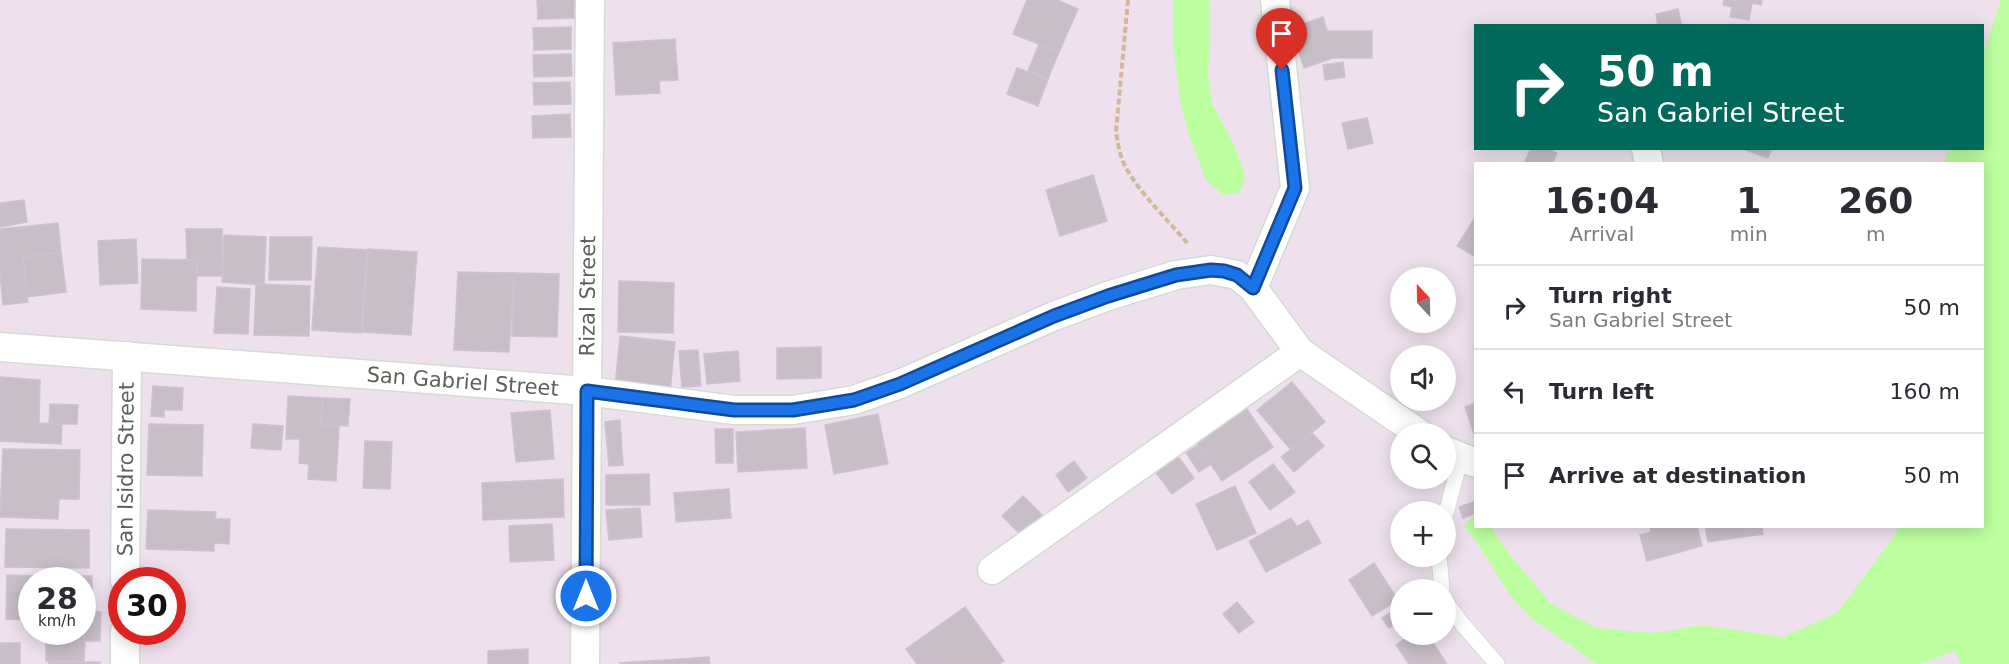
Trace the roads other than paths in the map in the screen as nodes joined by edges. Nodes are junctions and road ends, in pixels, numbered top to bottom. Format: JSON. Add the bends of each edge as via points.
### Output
{"nodes":[{"id":1,"x":590,"y":0,"type":"edge"},
{"id":2,"x":1275,"y":0,"type":"edge"},
{"id":3,"x":1253,"y":288,"type":"junction"},
{"id":4,"x":0,"y":347,"type":"edge"},
{"id":5,"x":1300,"y":352,"type":"junction"},
{"id":6,"x":127,"y":356,"type":"junction"},
{"id":7,"x":587,"y":391,"type":"junction"},
{"id":8,"x":1404,"y":423,"type":"edge"},
{"id":9,"x":1461,"y":457,"type":"edge"},
{"id":10,"x":1449,"y":501,"type":"edge"},
{"id":11,"x":126,"y":567,"type":"edge"},
{"id":12,"x":992,"y":570,"type":"dead end"},
{"id":13,"x":1456,"y":616,"type":"edge"},
{"id":14,"x":125,"y":645,"type":"edge"},
{"id":15,"x":125,"y":664,"type":"edge"},
{"id":16,"x":585,"y":664,"type":"edge"},
{"id":17,"x":1497,"y":664,"type":"edge"}],
"edges":[{"from":1,"to":7,"type":"street","name":"Rizal Street"},
{"from":2,"to":3,"type":"street","via":[[1295,188]]},
{"from":3,"to":5,"type":"street"},
{"from":3,"to":7,"type":"street","name":"San Gabriel Street","via":[[1237,275],[1211,270],[1176,275],[1054,316],[900,384],[854,400],[793,410],[734,410]]},
{"from":4,"to":6,"type":"street","name":"San Gabriel Street"},
{"from":5,"to":8,"type":"street"},
{"from":5,"to":12,"type":"street"},
{"from":6,"to":7,"type":"street","name":"San Gabriel Street"},
{"from":6,"to":11,"type":"street","name":"San Isidro Street"},
{"from":7,"to":16,"type":"street","name":"Rizal Street"},
{"from":9,"to":10,"type":"lane"},
{"from":13,"to":17,"type":"lane"},
{"from":14,"to":15,"type":"street"}]}
